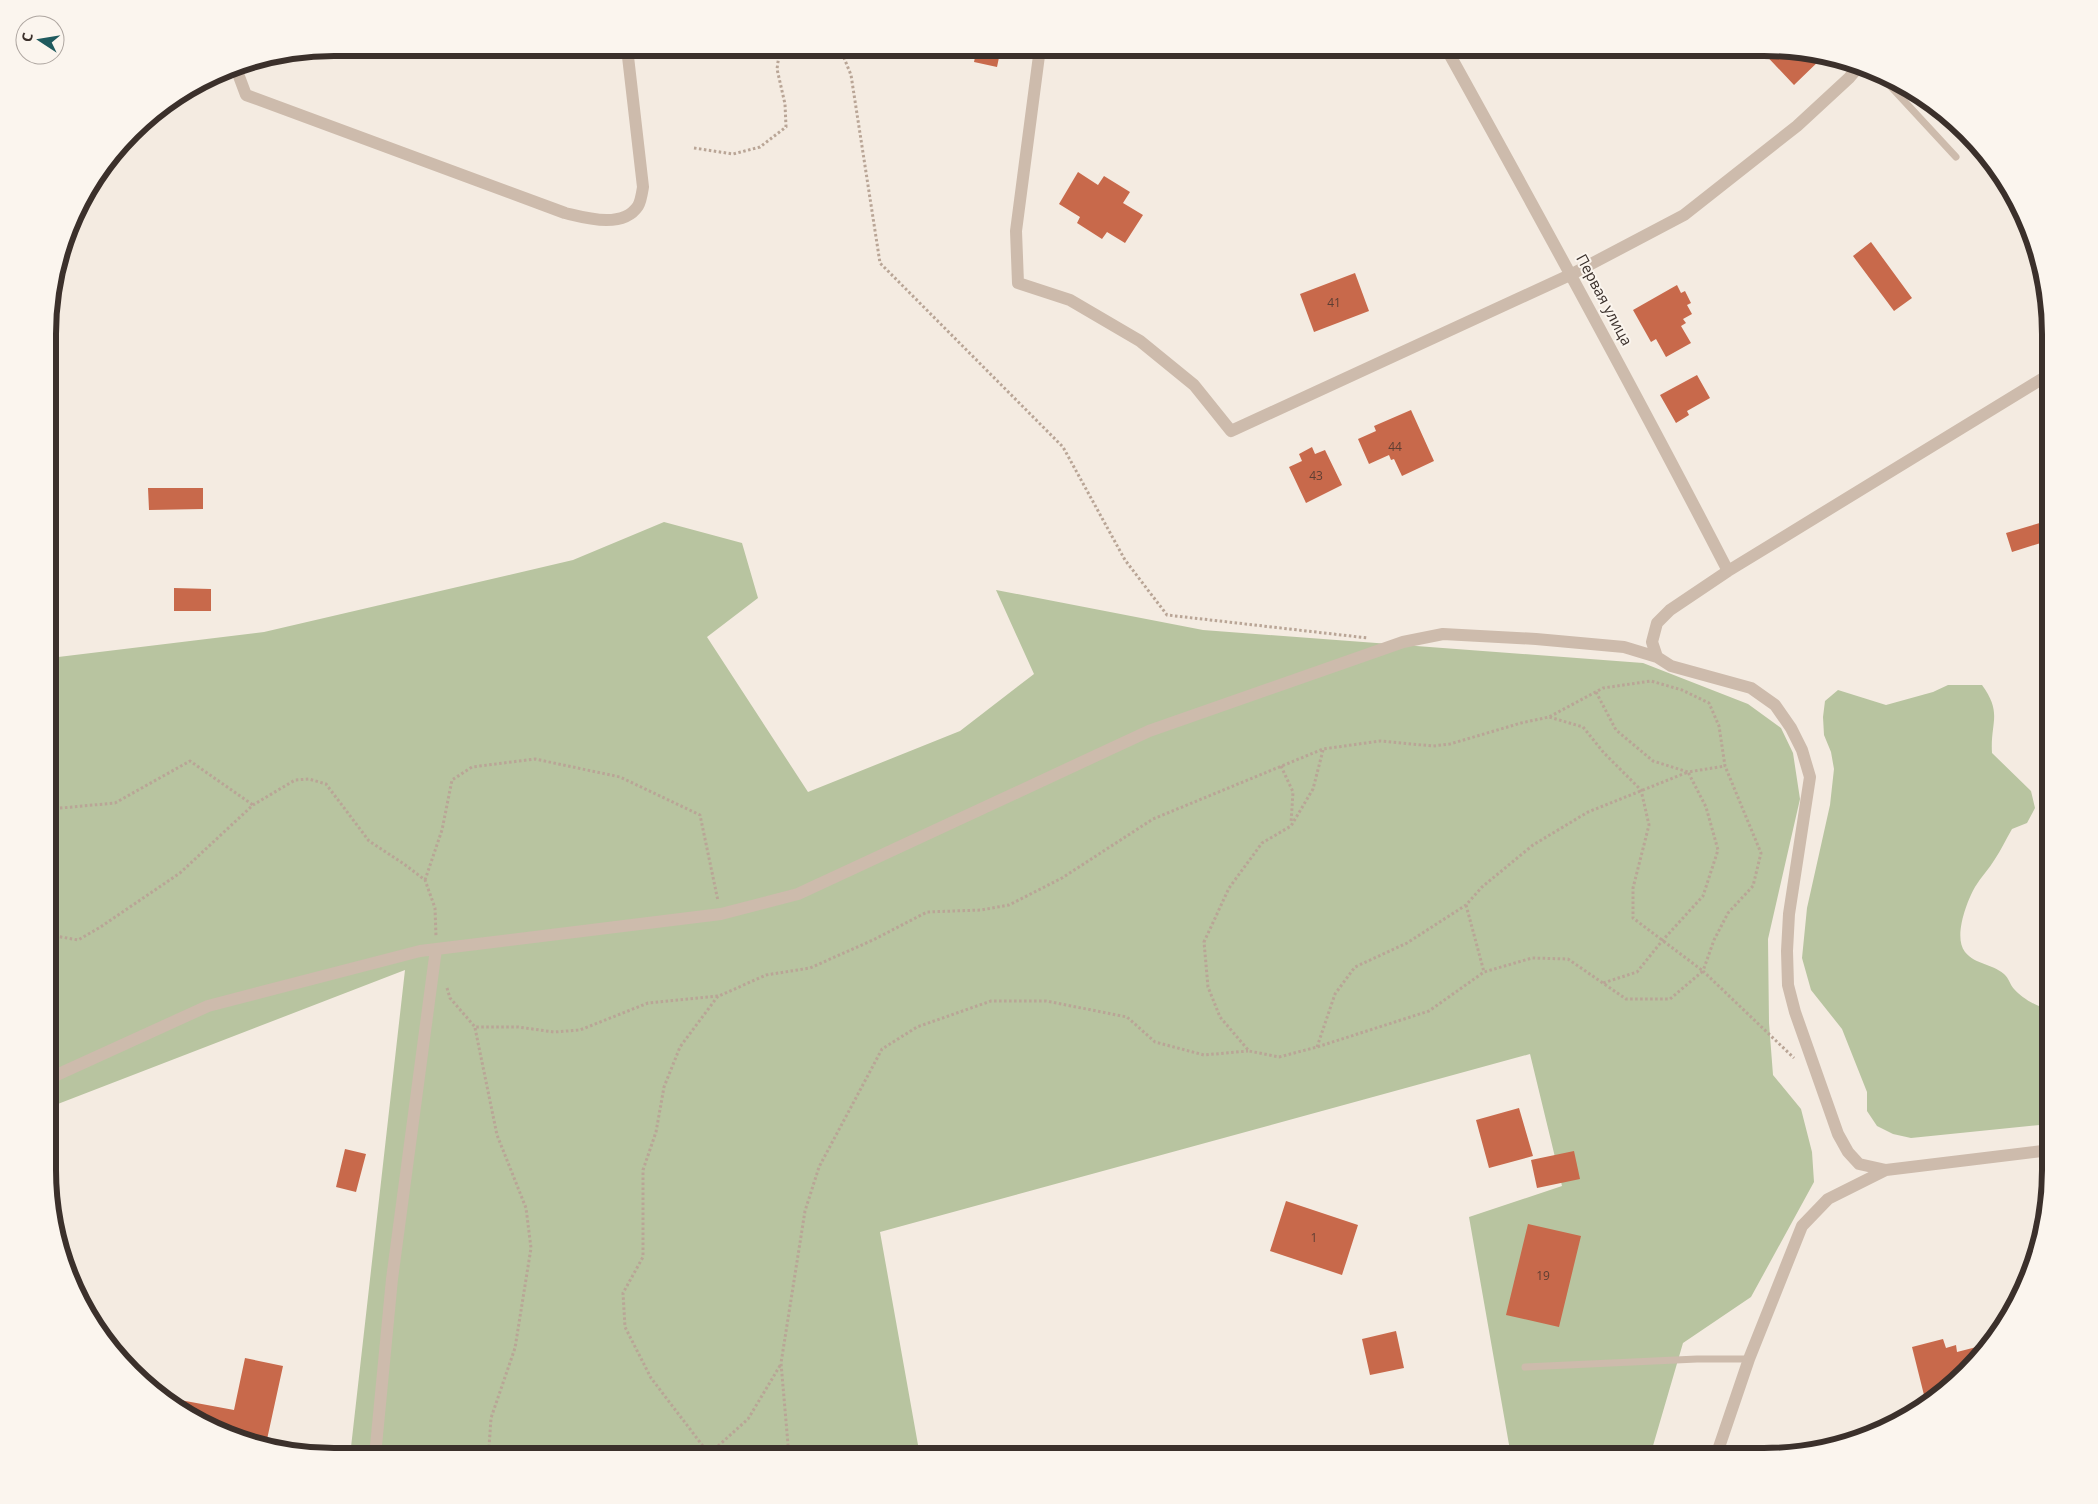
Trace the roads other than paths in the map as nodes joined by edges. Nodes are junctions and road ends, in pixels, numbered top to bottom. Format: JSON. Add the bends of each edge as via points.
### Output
{"nodes":[{"id":1,"x":628,"y":56,"type":"edge"},
{"id":2,"x":1039,"y":56,"type":"edge"},
{"id":3,"x":1450,"y":56,"type":"edge"},
{"id":4,"x":1854,"y":72,"type":"edge"},
{"id":5,"x":238,"y":74,"type":"edge"},
{"id":6,"x":1892,"y":88,"type":"edge"},
{"id":7,"x":1956,"y":157,"type":"dead end"},
{"id":8,"x":1572,"y":274,"type":"junction"},
{"id":9,"x":2042,"y":379,"type":"edge"},
{"id":10,"x":1728,"y":571,"type":"junction"},
{"id":11,"x":1657,"y":657,"type":"junction"},
{"id":12,"x":436,"y":949,"type":"junction"},
{"id":13,"x":56,"y":1075,"type":"edge"},
{"id":14,"x":2042,"y":1151,"type":"edge"},
{"id":15,"x":1886,"y":1170,"type":"junction"},
{"id":16,"x":1749,"y":1359,"type":"junction"},
{"id":17,"x":1525,"y":1367,"type":"dead end"},
{"id":18,"x":376,"y":1448,"type":"edge"},
{"id":19,"x":1719,"y":1448,"type":"edge"}],
"edges":[{"from":1,"to":5,"type":"street","via":[[644,187],[638,206],[626,216],[600,222],[565,213],[246,96]]},
{"from":2,"to":8,"type":"street","via":[[1016,231],[1018,283],[1070,300],[1140,341],[1194,385],[1231,431]]},
{"from":3,"to":8,"type":"street","name":"Первая улица"},
{"from":4,"to":8,"type":"street","via":[[1797,126],[1684,215]]},
{"from":6,"to":7,"type":"lane"},
{"from":8,"to":10,"type":"street","name":"Первая улица"},
{"from":9,"to":10,"type":"street"},
{"from":10,"to":11,"type":"street","via":[[1656,623],[1652,642]]},
{"from":11,"to":12,"type":"street","via":[[1624,647],[1536,639],[1443,634],[1403,642],[1148,731],[798,894],[721,914]]},
{"from":11,"to":15,"type":"street","via":[[1672,666],[1751,688],[1775,705],[1792,728],[1802,750],[1810,777],[1789,914],[1788,985],[1838,1134],[1858,1164]]},
{"from":12,"to":13,"type":"street","via":[[208,1006]]},
{"from":12,"to":18,"type":"street","via":[[392,1279]]},
{"from":14,"to":15,"type":"street"},
{"from":15,"to":16,"type":"street","via":[[1828,1199],[1802,1226]]},
{"from":16,"to":17,"type":"lane"},
{"from":16,"to":19,"type":"street"}]}
